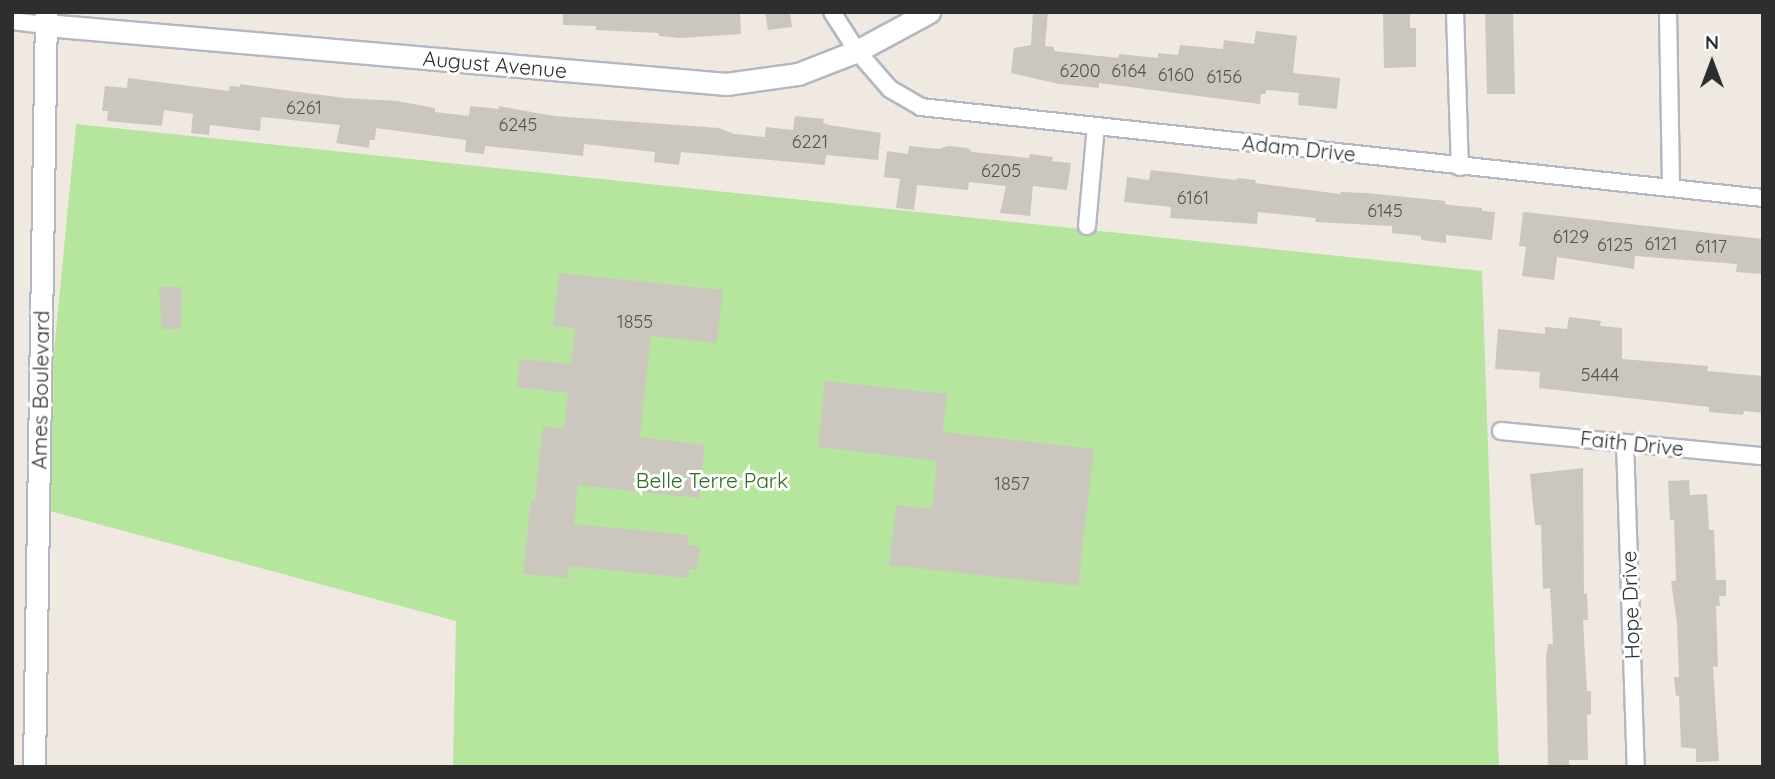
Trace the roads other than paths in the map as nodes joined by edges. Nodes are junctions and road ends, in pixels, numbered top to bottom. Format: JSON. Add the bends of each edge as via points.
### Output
{"nodes":[{"id":1,"x":832,"y":12,"type":"edge"},
{"id":2,"x":929,"y":12,"type":"edge"},
{"id":3,"x":1455,"y":12,"type":"edge"},
{"id":4,"x":1668,"y":12,"type":"edge"},
{"id":5,"x":46,"y":19,"type":"edge"},
{"id":6,"x":12,"y":21,"type":"edge"},
{"id":7,"x":857,"y":51,"type":"junction"},
{"id":8,"x":1096,"y":125,"type":"junction"},
{"id":9,"x":1460,"y":167,"type":"junction"},
{"id":10,"x":1671,"y":188,"type":"junction"},
{"id":11,"x":1763,"y":198,"type":"edge"},
{"id":12,"x":1087,"y":226,"type":"dead end"},
{"id":13,"x":1501,"y":431,"type":"dead end"},
{"id":14,"x":1625,"y":443,"type":"junction"},
{"id":15,"x":1763,"y":456,"type":"edge"},
{"id":16,"x":34,"y":767,"type":"edge"},
{"id":17,"x":1636,"y":767,"type":"edge"}],
"edges":[{"from":1,"to":7,"type":"street","name":"Adam Drive"},
{"from":2,"to":7,"type":"street","name":"August Avenue"},
{"from":3,"to":9,"type":"street"},
{"from":4,"to":10,"type":"street"},
{"from":5,"to":6,"type":"street"},
{"from":5,"to":7,"type":"street","name":"August Avenue","via":[[726,83],[797,74]]},
{"from":5,"to":16,"type":"street","name":"Ames Boulevard"},
{"from":7,"to":8,"type":"street","name":"Adam Drive","via":[[890,89],[921,107]]},
{"from":8,"to":9,"type":"street","name":"Adam Drive"},
{"from":8,"to":12,"type":"street"},
{"from":9,"to":10,"type":"street","name":"Adam Drive"},
{"from":10,"to":11,"type":"street","name":"Adam Drive"},
{"from":13,"to":14,"type":"street","name":"Faith Drive"},
{"from":14,"to":15,"type":"street","name":"Faith Drive"},
{"from":14,"to":17,"type":"street","name":"Hope Drive"}]}
